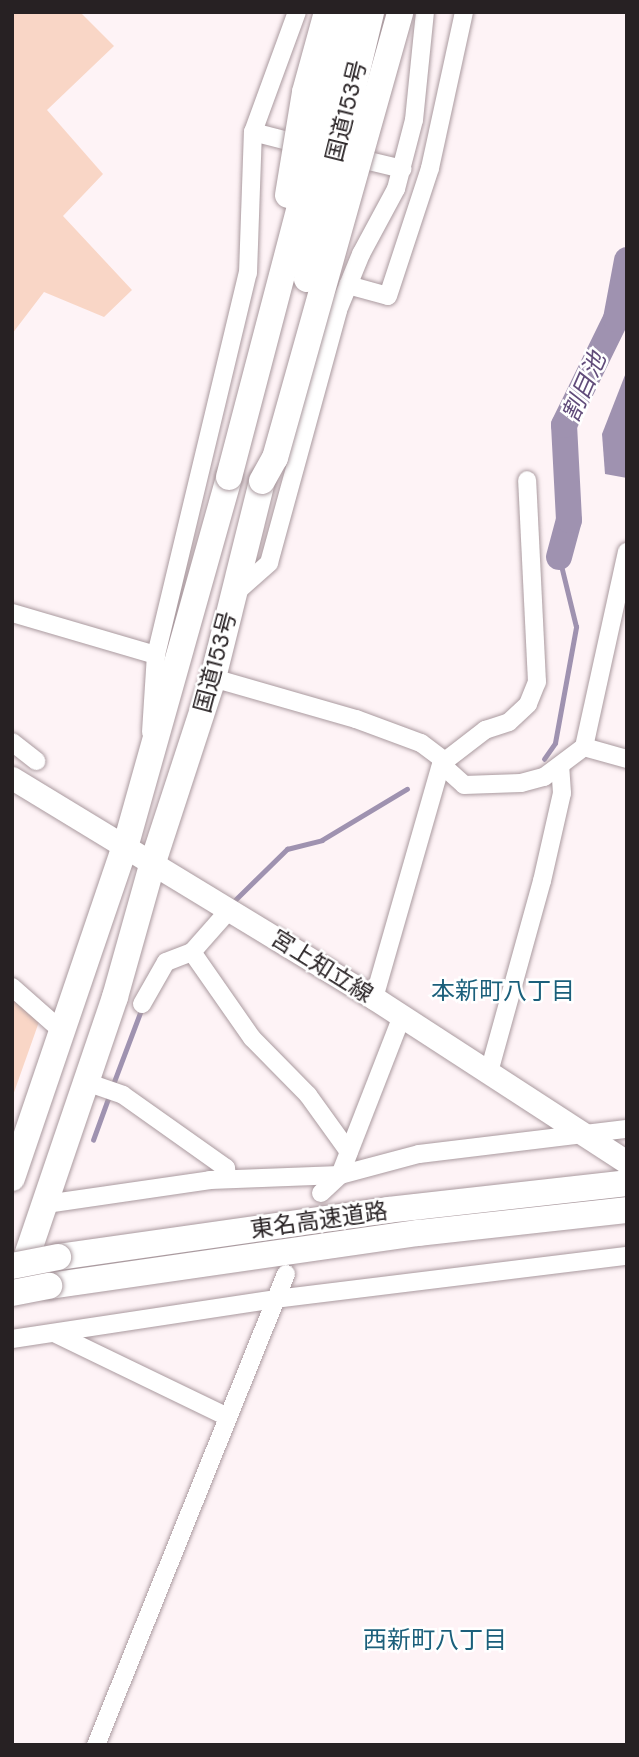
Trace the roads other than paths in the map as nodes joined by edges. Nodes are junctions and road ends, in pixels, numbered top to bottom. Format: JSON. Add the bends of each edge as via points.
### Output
{"nodes":[{"id":1,"x":296,"y":12,"type":"edge"},
{"id":2,"x":327,"y":12,"type":"edge"},
{"id":3,"x":351,"y":12,"type":"edge"},
{"id":4,"x":371,"y":12,"type":"edge"},
{"id":5,"x":400,"y":12,"type":"edge"},
{"id":6,"x":425,"y":12,"type":"edge"},
{"id":7,"x":464,"y":12,"type":"edge"},
{"id":8,"x":253,"y":132,"type":"junction"},
{"id":9,"x":402,"y":169,"type":"junction"},
{"id":10,"x":348,"y":285,"type":"junction"},
{"id":11,"x":229,"y":477,"type":"junction"},
{"id":12,"x":527,"y":480,"type":"dead end"},
{"id":13,"x":261,"y":481,"type":"junction"},
{"id":14,"x":627,"y":552,"type":"edge"},
{"id":15,"x":234,"y":594,"type":"junction"},
{"id":16,"x":12,"y":613,"type":"edge"},
{"id":17,"x":156,"y":655,"type":"junction"},
{"id":18,"x":213,"y":678,"type":"junction"},
{"id":19,"x":12,"y":742,"type":"edge"},
{"id":20,"x":584,"y":747,"type":"junction"},
{"id":21,"x":151,"y":749,"type":"junction"},
{"id":22,"x":627,"y":759,"type":"edge"},
{"id":23,"x":36,"y":761,"type":"dead end"},
{"id":24,"x":443,"y":763,"type":"junction"},
{"id":25,"x":560,"y":767,"type":"junction"},
{"id":26,"x":12,"y":778,"type":"edge"},
{"id":27,"x":126,"y":844,"type":"junction"},
{"id":28,"x":153,"y":862,"type":"junction"},
{"id":29,"x":230,"y":909,"type":"junction"},
{"id":30,"x":192,"y":952,"type":"junction"},
{"id":31,"x":12,"y":987,"type":"edge"},
{"id":32,"x":374,"y":998,"type":"junction"},
{"id":33,"x":142,"y":1004,"type":"dead end"},
{"id":34,"x":402,"y":1016,"type":"junction"},
{"id":35,"x":64,"y":1032,"type":"junction"},
{"id":36,"x":489,"y":1073,"type":"junction"},
{"id":37,"x":86,"y":1082,"type":"junction"},
{"id":38,"x":627,"y":1129,"type":"edge"},
{"id":39,"x":582,"y":1134,"type":"junction"},
{"id":40,"x":349,"y":1152,"type":"junction"},
{"id":41,"x":627,"y":1162,"type":"edge"},
{"id":42,"x":340,"y":1175,"type":"junction"},
{"id":43,"x":12,"y":1178,"type":"edge"},
{"id":44,"x":227,"y":1178,"type":"junction"},
{"id":45,"x":627,"y":1183,"type":"edge"},
{"id":46,"x":321,"y":1193,"type":"dead end"},
{"id":47,"x":46,"y":1204,"type":"junction"},
{"id":48,"x":627,"y":1210,"type":"edge"},
{"id":49,"x":627,"y":1256,"type":"edge"},
{"id":50,"x":12,"y":1266,"type":"edge"},
{"id":51,"x":286,"y":1274,"type":"dead end"},
{"id":52,"x":12,"y":1293,"type":"edge"},
{"id":53,"x":12,"y":1299,"type":"edge"},
{"id":54,"x":275,"y":1299,"type":"junction"},
{"id":55,"x":57,"y":1334,"type":"junction"},
{"id":56,"x":12,"y":1339,"type":"edge"},
{"id":57,"x":228,"y":1417,"type":"junction"},
{"id":58,"x":96,"y":1745,"type":"edge"}],
"edges":[{"from":1,"to":8,"type":"street"},
{"from":2,"to":11,"type":"highway","bridge":true,"via":[[305,92],[278,253],[231,431]]},
{"from":3,"to":11,"type":"highway","name":"国道153号","bridge":true},
{"from":4,"to":13,"type":"highway","name":"国道153号","bridge":true},
{"from":5,"to":13,"type":"highway","bridge":true,"via":[[275,458]]},
{"from":6,"to":9,"type":"street","via":[[414,120]]},
{"from":7,"to":10,"type":"street","via":[[430,168],[388,296]]},
{"from":8,"to":9,"type":"street"},
{"from":8,"to":17,"type":"street","via":[[248,273]]},
{"from":9,"to":10,"type":"street"},
{"from":10,"to":15,"type":"street","via":[[269,563]]},
{"from":11,"to":21,"type":"highway","name":"国道153号"},
{"from":12,"to":24,"type":"street","via":[[537,682],[528,704],[509,722],[485,730]]},
{"from":13,"to":15,"type":"highway","name":"国道153号"},
{"from":14,"to":20,"type":"street"},
{"from":15,"to":18,"type":"highway","name":"国道153号"},
{"from":16,"to":17,"type":"street"},
{"from":17,"to":21,"type":"street","via":[[150,690]]},
{"from":18,"to":24,"type":"street","via":[[356,719],[421,743]]},
{"from":18,"to":28,"type":"highway","name":"国道153号"},
{"from":19,"to":23,"type":"street"},
{"from":20,"to":22,"type":"street"},
{"from":20,"to":25,"type":"street"},
{"from":21,"to":27,"type":"highway","name":"国道153号"},
{"from":24,"to":25,"type":"street","via":[[464,785],[521,783]]},
{"from":24,"to":32,"type":"street"},
{"from":25,"to":36,"type":"street","via":[[562,793],[542,881]]},
{"from":26,"to":27,"type":"main road","name":"宮上知立線"},
{"from":27,"to":28,"type":"main road","name":"宮上知立線"},
{"from":27,"to":35,"type":"highway","name":"国道153号"},
{"from":28,"to":29,"type":"main road","name":"宮上知立線"},
{"from":28,"to":37,"type":"highway","name":"国道153号"},
{"from":29,"to":30,"type":"street"},
{"from":29,"to":32,"type":"main road","name":"宮上知立線"},
{"from":30,"to":33,"type":"street","via":[[166,962]]},
{"from":30,"to":40,"type":"street","via":[[252,1038],[308,1095]]},
{"from":31,"to":35,"type":"street"},
{"from":32,"to":34,"type":"main road","name":"宮上知立線"},
{"from":34,"to":36,"type":"main road","name":"宮上知立線"},
{"from":34,"to":40,"type":"street"},
{"from":35,"to":43,"type":"highway","name":"国道153号"},
{"from":36,"to":39,"type":"main road","name":"宮上知立線"},
{"from":37,"to":44,"type":"street","via":[[132,1102],[226,1168]]},
{"from":37,"to":47,"type":"highway","name":"国道153号"},
{"from":38,"to":39,"type":"street"},
{"from":39,"to":41,"type":"main road","name":"宮上知立線"},
{"from":39,"to":42,"type":"street","via":[[419,1154]]},
{"from":40,"to":42,"type":"street"},
{"from":42,"to":44,"type":"street","via":[[287,1181]]},
{"from":42,"to":46,"type":"street"},
{"from":44,"to":47,"type":"street"},
{"from":45,"to":50,"type":"highway","name":"東名高速道路","bridge":true,"via":[[387,1210]]},
{"from":47,"to":53,"type":"highway","name":"国道153号"},
{"from":48,"to":52,"type":"highway","name":"東名高速道路","bridge":true,"via":[[419,1233]]},
{"from":49,"to":54,"type":"street"},
{"from":51,"to":54,"type":"street"},
{"from":54,"to":55,"type":"street"},
{"from":54,"to":57,"type":"street"},
{"from":55,"to":56,"type":"street"},
{"from":55,"to":57,"type":"street"},
{"from":57,"to":58,"type":"street"}]}
